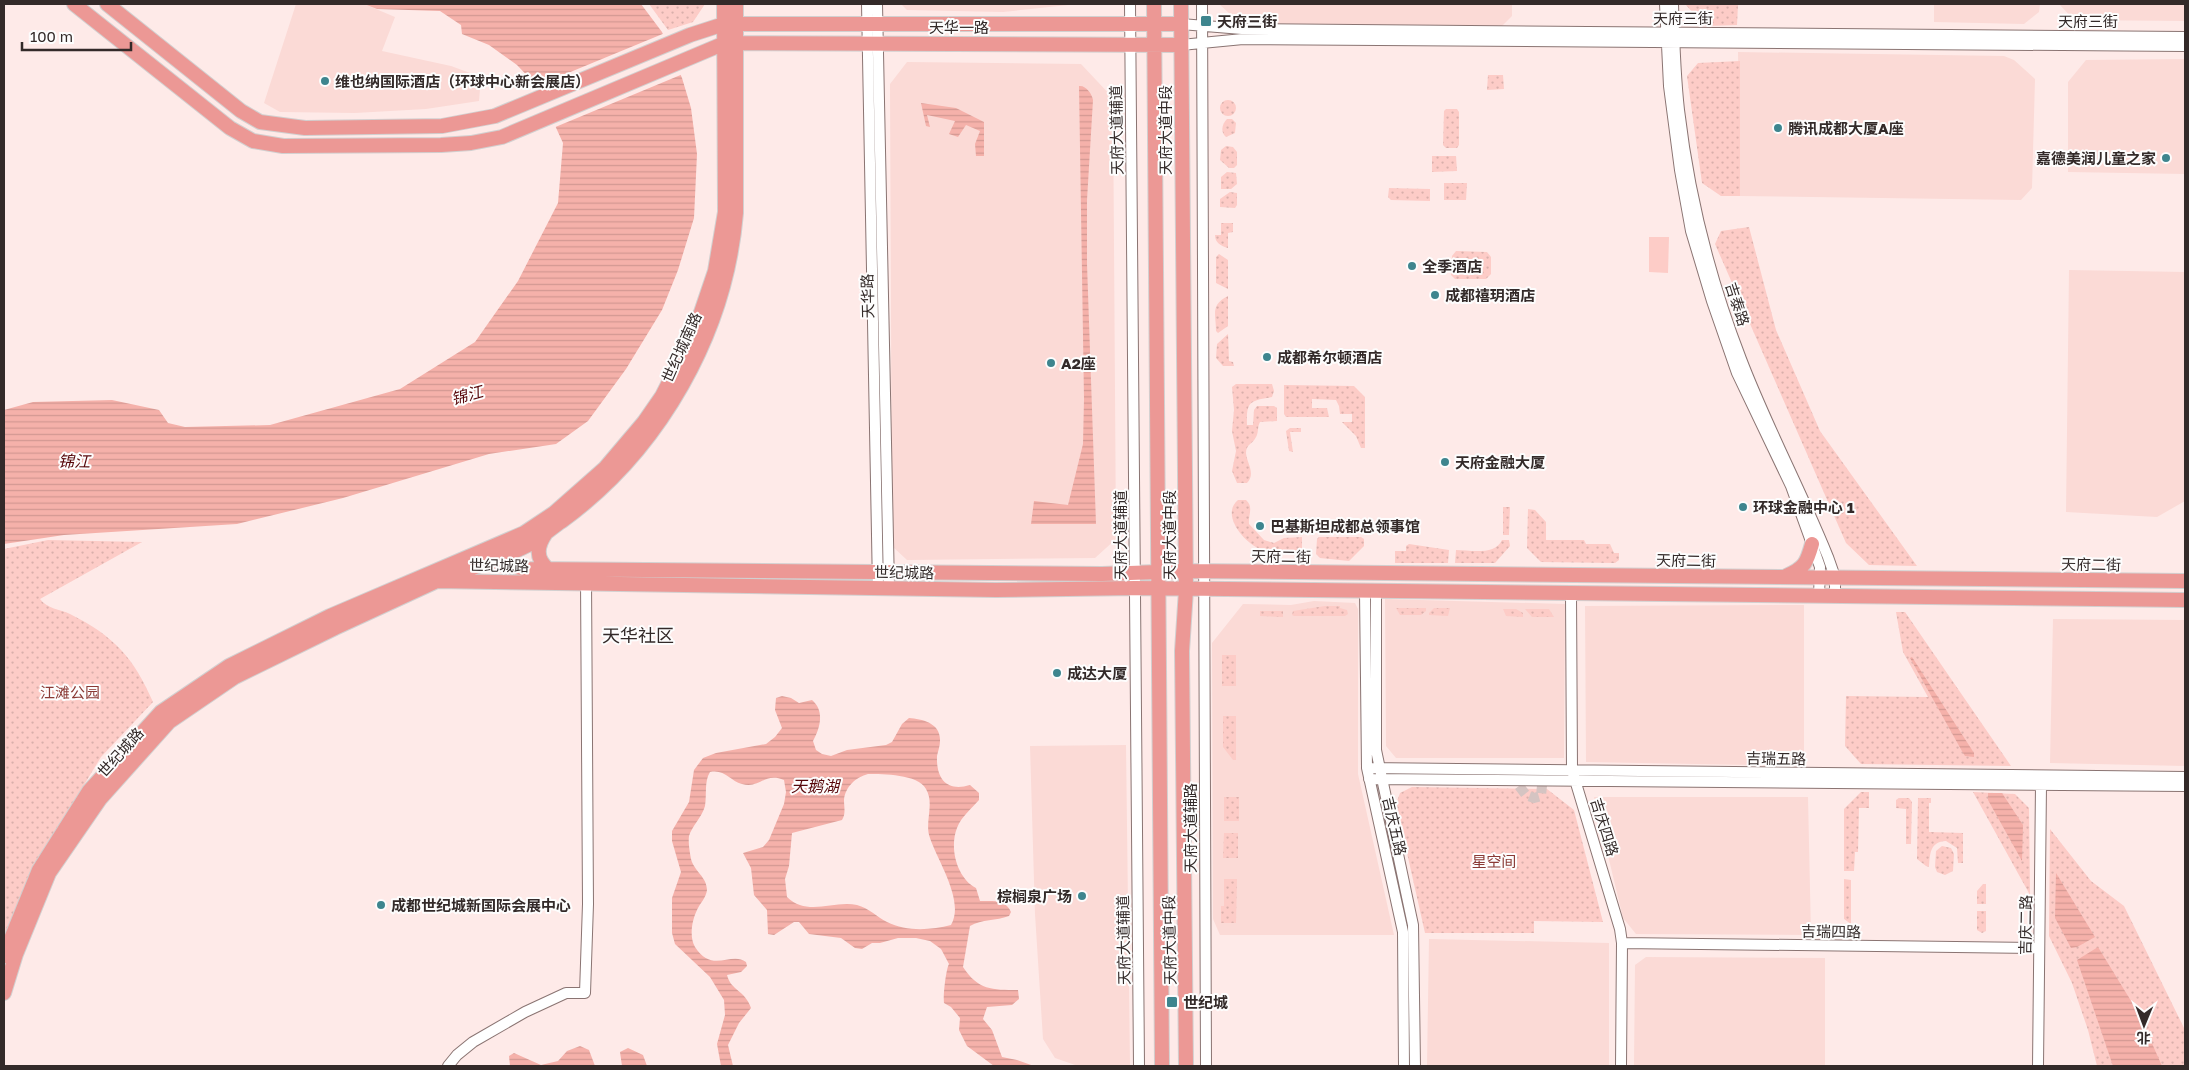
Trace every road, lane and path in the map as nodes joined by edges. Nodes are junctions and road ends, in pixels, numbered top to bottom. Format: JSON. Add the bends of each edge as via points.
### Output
{"nodes":[{"id":1,"x":74,"y":4,"type":"edge"},
{"id":2,"x":107,"y":4,"type":"edge"},
{"id":3,"x":724,"y":4,"type":"edge"},
{"id":4,"x":736,"y":4,"type":"edge"},
{"id":5,"x":867,"y":4,"type":"edge"},
{"id":6,"x":877,"y":4,"type":"edge"},
{"id":7,"x":1130,"y":4,"type":"edge"},
{"id":8,"x":1154,"y":4,"type":"edge"},
{"id":9,"x":1181,"y":4,"type":"edge"},
{"id":10,"x":1202,"y":4,"type":"edge"},
{"id":11,"x":1665,"y":4,"type":"edge"},
{"id":12,"x":1673,"y":4,"type":"edge"},
{"id":13,"x":872,"y":23,"type":"junction"},
{"id":14,"x":730,"y":24,"type":"junction"},
{"id":15,"x":1130,"y":24,"type":"junction"},
{"id":16,"x":1154,"y":24,"type":"junction"},
{"id":17,"x":1181,"y":24,"type":"junction"},
{"id":18,"x":1202,"y":24,"type":"junction"},
{"id":19,"x":2185,"y":37,"type":"edge"},
{"id":20,"x":1671,"y":38,"type":"junction"},
{"id":21,"x":731,"y":43,"type":"junction"},
{"id":22,"x":872,"y":43,"type":"junction"},
{"id":23,"x":1202,"y":43,"type":"junction"},
{"id":24,"x":1130,"y":44,"type":"junction"},
{"id":25,"x":1154,"y":44,"type":"junction"},
{"id":26,"x":1181,"y":45,"type":"junction"},
{"id":27,"x":2185,"y":46,"type":"edge"},
{"id":28,"x":546,"y":532,"type":"junction"},
{"id":29,"x":1812,"y":544,"type":"junction"},
{"id":30,"x":467,"y":558,"type":"junction"},
{"id":31,"x":486,"y":563,"type":"junction"},
{"id":32,"x":548,"y":569,"type":"junction"},
{"id":33,"x":1186,"y":571,"type":"junction"},
{"id":34,"x":884,"y":572,"type":"junction"},
{"id":35,"x":1135,"y":572,"type":"junction"},
{"id":36,"x":1159,"y":572,"type":"junction"},
{"id":37,"x":1205,"y":572,"type":"junction"},
{"id":38,"x":586,"y":577,"type":"junction"},
{"id":39,"x":1770,"y":577,"type":"junction"},
{"id":40,"x":1828,"y":577,"type":"junction"},
{"id":41,"x":437,"y":581,"type":"junction"},
{"id":42,"x":2185,"y":581,"type":"edge"},
{"id":43,"x":884,"y":588,"type":"junction"},
{"id":44,"x":1135,"y":588,"type":"junction"},
{"id":45,"x":1159,"y":589,"type":"junction"},
{"id":46,"x":1186,"y":590,"type":"junction"},
{"id":47,"x":1206,"y":590,"type":"junction"},
{"id":48,"x":1371,"y":592,"type":"junction"},
{"id":49,"x":1571,"y":594,"type":"junction"},
{"id":50,"x":1819,"y":596,"type":"junction"},
{"id":51,"x":1835,"y":597,"type":"junction"},
{"id":52,"x":2185,"y":600,"type":"edge"},
{"id":53,"x":1368,"y":773,"type":"junction"},
{"id":54,"x":1380,"y":774,"type":"junction"},
{"id":55,"x":1574,"y":776,"type":"junction"},
{"id":56,"x":2185,"y":777,"type":"edge"},
{"id":57,"x":2041,"y":785,"type":"junction"},
{"id":58,"x":2185,"y":786,"type":"edge"},
{"id":59,"x":1622,"y":943,"type":"junction"},
{"id":60,"x":2040,"y":948,"type":"junction"},
{"id":61,"x":4,"y":956,"type":"edge"},
{"id":62,"x":4,"y":993,"type":"edge"},
{"id":63,"x":448,"y":1066,"type":"edge"},
{"id":64,"x":1139,"y":1066,"type":"edge"},
{"id":65,"x":1162,"y":1066,"type":"edge"},
{"id":66,"x":1186,"y":1066,"type":"edge"},
{"id":67,"x":1206,"y":1066,"type":"edge"},
{"id":68,"x":1404,"y":1066,"type":"edge"},
{"id":69,"x":1415,"y":1066,"type":"edge"},
{"id":70,"x":1621,"y":1066,"type":"edge"},
{"id":71,"x":2038,"y":1066,"type":"edge"}],
"edges":[{"from":1,"to":21,"type":"main road","via":[[205,110],[253,141],[283,146],[441,145],[502,136],[697,54]]},
{"from":2,"to":14,"type":"main road","via":[[218,94],[260,122],[305,128],[442,126],[495,116],[690,35]]},
{"from":3,"to":14,"type":"main road"},
{"from":4,"to":14,"type":"main road"},
{"from":5,"to":13,"type":"street","name":"天华路"},
{"from":6,"to":13,"type":"street","name":"天华路"},
{"from":7,"to":15,"type":"street","name":"天府大道辅道"},
{"from":8,"to":16,"type":"main road","name":"天府大道中段"},
{"from":9,"to":17,"type":"main road","name":"天府大道中段"},
{"from":10,"to":18,"type":"street"},
{"from":11,"to":20,"type":"street","name":"吉泰路"},
{"from":12,"to":20,"type":"street","name":"吉泰路"},
{"from":13,"to":14,"type":"main road"},
{"from":13,"to":15,"type":"main road"},
{"from":13,"to":22,"type":"street","name":"天华路"},
{"from":14,"to":21,"type":"main road"},
{"from":15,"to":16,"type":"main road"},
{"from":15,"to":24,"type":"street","name":"天府大道辅道"},
{"from":16,"to":17,"type":"main road"},
{"from":16,"to":25,"type":"main road","name":"天府大道中段"},
{"from":17,"to":18,"type":"street","name":"天府三街"},
{"from":17,"to":26,"type":"main road","name":"天府大道中段"},
{"from":18,"to":20,"type":"street","name":"天府三街","via":[[1242,29]]},
{"from":18,"to":23,"type":"street"},
{"from":19,"to":20,"type":"street","name":"天府三街"},
{"from":20,"to":23,"type":"street","name":"天府三街","via":[[1242,39]]},
{"from":20,"to":27,"type":"street","name":"天府三街"},
{"from":20,"to":29,"type":"street","name":"吉泰路","via":[[1669,86],[1691,231],[1737,374],[1791,486]]},
{"from":20,"to":40,"type":"street","name":"吉泰路","via":[[1684,149],[1706,255],[1751,385],[1814,522]]},
{"from":21,"to":22,"type":"main road","name":"天华一路"},
{"from":21,"to":28,"type":"main road","name":"世纪城南路","via":[[734,244],[728,274],[709,328],[680,389],[647,438],[607,483]]},
{"from":21,"to":30,"type":"main road","via":[[721,242],[705,303],[675,373],[644,422],[584,488],[524,533]]},
{"from":22,"to":24,"type":"main road","name":"天华一路"},
{"from":22,"to":34,"type":"street","name":"天华路"},
{"from":23,"to":26,"type":"street","name":"天府三街"},
{"from":23,"to":37,"type":"street"},
{"from":24,"to":25,"type":"main road","name":"天华一路"},
{"from":24,"to":35,"type":"street","name":"天府大道辅道"},
{"from":25,"to":26,"type":"main road","name":"天华一路"},
{"from":25,"to":36,"type":"main road","name":"天府大道中段"},
{"from":26,"to":33,"type":"main road","name":"天府大道中段"},
{"from":28,"to":31,"type":"main road","name":"世纪城南路","via":[[530,544]]},
{"from":28,"to":32,"type":"main road","via":[[538,553]]},
{"from":29,"to":39,"type":"main road","via":[[1807,561],[1799,570],[1786,576]]},
{"from":29,"to":40,"type":"street","name":"吉泰路","via":[[1820,567]]},
{"from":30,"to":31,"type":"main road","name":"世纪城路"},
{"from":30,"to":61,"type":"main road","name":"世纪城路","via":[[330,616],[229,666],[161,712],[90,791],[42,864]]},
{"from":31,"to":32,"type":"main road","name":"世纪城路"},
{"from":31,"to":41,"type":"main road","name":"世纪城南路"},
{"from":32,"to":38,"type":"main road","name":"世纪城路"},
{"from":33,"to":36,"type":"main road","name":"世纪城路"},
{"from":33,"to":37,"type":"main road","name":"天府二街"},
{"from":33,"to":46,"type":"main road","name":"天府大道中段"},
{"from":34,"to":35,"type":"main road","name":"世纪城路"},
{"from":34,"to":38,"type":"main road","name":"世纪城路"},
{"from":34,"to":43,"type":"street","name":"天华路"},
{"from":35,"to":36,"type":"main road","name":"世纪城路"},
{"from":35,"to":44,"type":"street","name":"天府大道辅道"},
{"from":36,"to":45,"type":"main road","name":"天府大道中段"},
{"from":37,"to":39,"type":"main road","name":"天府二街"},
{"from":37,"to":47,"type":"street"},
{"from":38,"to":41,"type":"main road","name":"世纪城路"},
{"from":38,"to":43,"type":"main road","name":"世纪城路"},
{"from":38,"to":63,"type":"street","via":[[588,904],[585,993],[566,993],[525,1012],[473,1042]]},
{"from":39,"to":40,"type":"main road","name":"天府二街"},
{"from":40,"to":42,"type":"main road","name":"天府二街"},
{"from":40,"to":50,"type":"street","name":"吉泰路"},
{"from":40,"to":51,"type":"street","name":"吉泰路"},
{"from":41,"to":62,"type":"main road","name":"世纪城路","via":[[235,677],[169,722],[100,799],[49,873]]},
{"from":43,"to":44,"type":"main road","name":"世纪城路"},
{"from":44,"to":45,"type":"main road","name":"世纪城路"},
{"from":44,"to":64,"type":"street","name":"天府大道辅道"},
{"from":45,"to":46,"type":"main road","name":"世纪城路"},
{"from":45,"to":65,"type":"main road","name":"天府大道中段"},
{"from":46,"to":47,"type":"main road"},
{"from":46,"to":66,"type":"main road","name":"天府大道中段","via":[[1182,660]]},
{"from":47,"to":48,"type":"main road"},
{"from":47,"to":67,"type":"street","name":"天府大道辅路"},
{"from":48,"to":49,"type":"main road"},
{"from":48,"to":53,"type":"street","name":"吉庆五路"},
{"from":48,"to":54,"type":"street","name":"吉庆五路","via":[[1376,750]]},
{"from":49,"to":50,"type":"main road"},
{"from":49,"to":55,"type":"street","name":"吉庆四路"},
{"from":50,"to":51,"type":"main road"},
{"from":51,"to":52,"type":"main road"},
{"from":53,"to":54,"type":"street","name":"吉瑞五路"},
{"from":53,"to":68,"type":"street","name":"吉庆五路","via":[[1403,932]]},
{"from":54,"to":55,"type":"street","name":"吉瑞五路"},
{"from":54,"to":55,"type":"street","name":"吉瑞五路","via":[[1518,783]]},
{"from":54,"to":69,"type":"street","name":"吉庆五路","via":[[1413,932]]},
{"from":55,"to":56,"type":"street","name":"吉瑞五路"},
{"from":55,"to":57,"type":"street","name":"吉瑞五路"},
{"from":55,"to":59,"type":"street","name":"吉庆四路"},
{"from":57,"to":58,"type":"street","name":"吉瑞五路"},
{"from":57,"to":60,"type":"street","name":"吉庆二路"},
{"from":59,"to":60,"type":"street","name":"吉瑞四路"},
{"from":59,"to":70,"type":"street","name":"吉庆四路"},
{"from":60,"to":71,"type":"street","name":"吉庆二路"}]}
